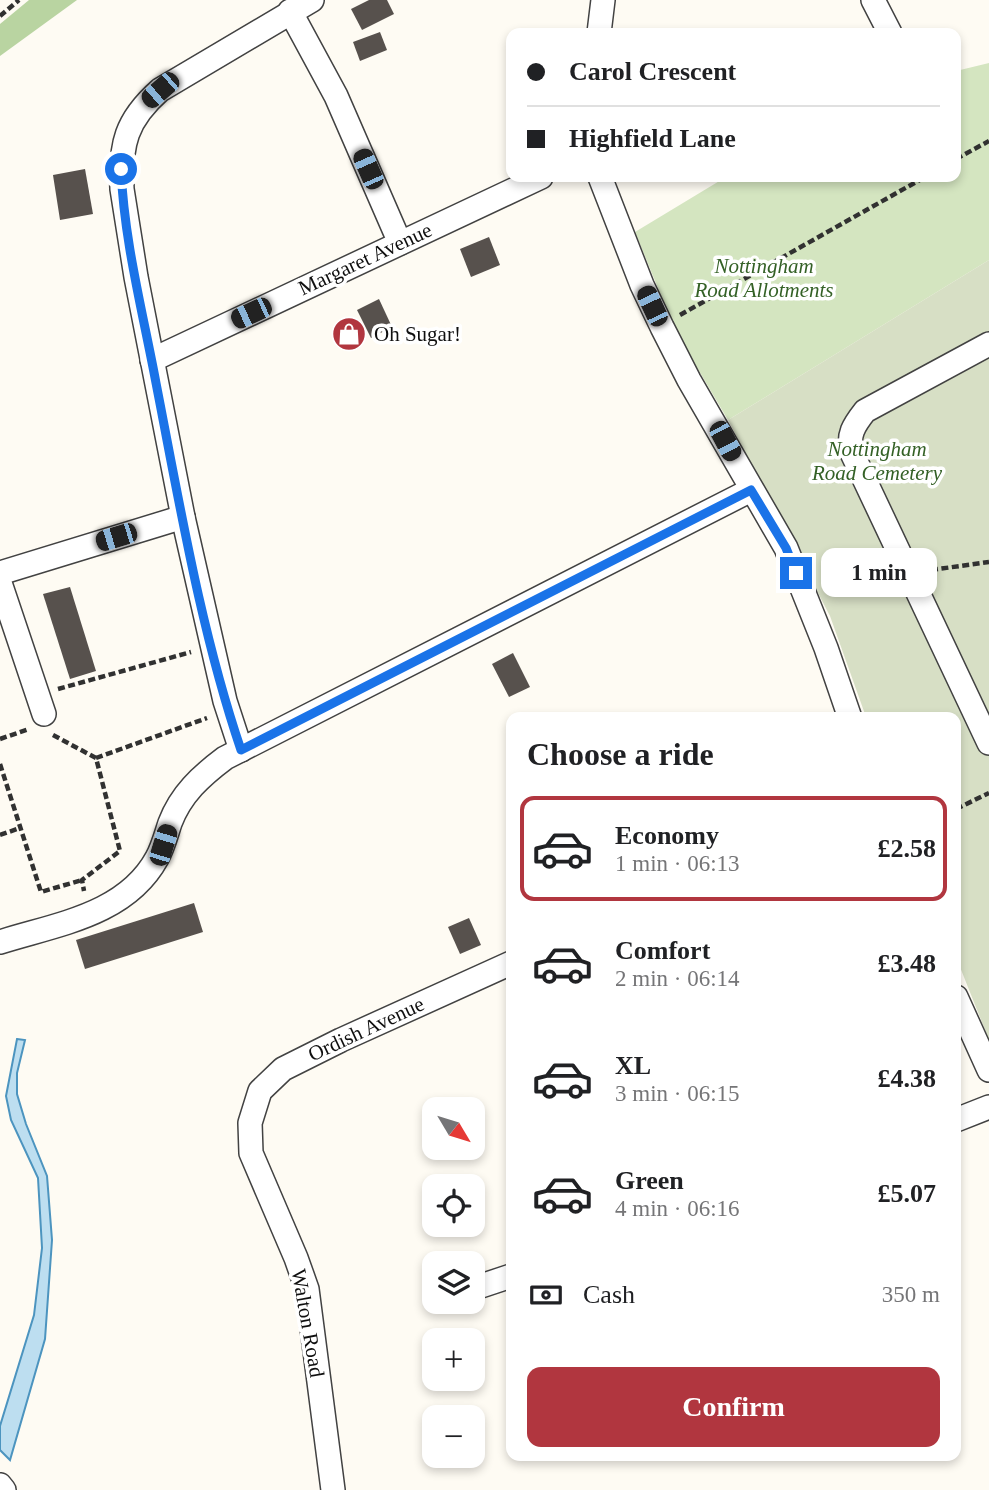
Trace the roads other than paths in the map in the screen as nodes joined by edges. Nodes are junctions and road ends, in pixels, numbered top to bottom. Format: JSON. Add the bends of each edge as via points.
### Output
{"nodes":[{"id":1,"x":312,"y":0,"type":"edge"},
{"id":2,"x":603,"y":0,"type":"edge"},
{"id":3,"x":873,"y":0,"type":"edge"},
{"id":4,"x":290,"y":11,"type":"junction"},
{"id":5,"x":600,"y":28,"type":"edge"},
{"id":6,"x":887,"y":28,"type":"edge"},
{"id":7,"x":530,"y":182,"type":"edge"},
{"id":8,"x":602,"y":182,"type":"edge"},
{"id":9,"x":400,"y":243,"type":"junction"},
{"id":10,"x":989,"y":344,"type":"edge"},
{"id":11,"x":152,"y":360,"type":"junction"},
{"id":12,"x":751,"y":490,"type":"junction"},
{"id":13,"x":183,"y":517,"type":"junction"},
{"id":14,"x":0,"y":573,"type":"edge"},
{"id":15,"x":0,"y":583,"type":"edge"},
{"id":16,"x":848,"y":712,"type":"edge"},
{"id":17,"x":43,"y":714,"type":"road end"},
{"id":18,"x":989,"y":743,"type":"edge"},
{"id":19,"x":241,"y":750,"type":"junction"},
{"id":20,"x":0,"y":942,"type":"edge"},
{"id":21,"x":506,"y":965,"type":"edge"},
{"id":22,"x":961,"y":1008,"type":"edge"},
{"id":23,"x":989,"y":1070,"type":"edge"},
{"id":24,"x":989,"y":1107,"type":"edge"},
{"id":25,"x":961,"y":1118,"type":"edge"},
{"id":26,"x":250,"y":1124,"type":"joint"},
{"id":27,"x":506,"y":1278,"type":"edge"},
{"id":28,"x":485,"y":1285,"type":"edge"},
{"id":29,"x":0,"y":1485,"type":"edge"},
{"id":30,"x":4,"y":1490,"type":"edge"},
{"id":31,"x":333,"y":1490,"type":"edge"}],
"edges":[{"from":1,"to":4,"type":"street"},
{"from":2,"to":5,"type":"street"},
{"from":3,"to":6,"type":"street"},
{"from":4,"to":9,"type":"street","via":[[336,96]]},
{"from":4,"to":11,"type":"street","via":[[160,90],[141,108],[123,142],[122,189]]},
{"from":7,"to":9,"type":"street","name":"Margaret Avenue"},
{"from":8,"to":12,"type":"street","via":[[662,327]]},
{"from":9,"to":11,"type":"street","name":"Margaret Avenue"},
{"from":10,"to":18,"type":"street","via":[[865,411],[848,441]]},
{"from":11,"to":13,"type":"street"},
{"from":12,"to":16,"type":"street","via":[[786,548]]},
{"from":12,"to":19,"type":"street"},
{"from":13,"to":14,"type":"street"},
{"from":13,"to":19,"type":"street"},
{"from":15,"to":17,"type":"street"},
{"from":19,"to":20,"type":"street","via":[[211,768],[184,796],[158,857],[137,886],[88,915]]},
{"from":21,"to":26,"type":"street","name":"Ordish Avenue","via":[[283,1069],[260,1091]]},
{"from":22,"to":23,"type":"street"},
{"from":24,"to":25,"type":"street"},
{"from":26,"to":31,"type":"street","name":"Walton Road","via":[[251,1153],[307,1289]]},
{"from":27,"to":28,"type":"street"},
{"from":29,"to":30,"type":"street"}]}
